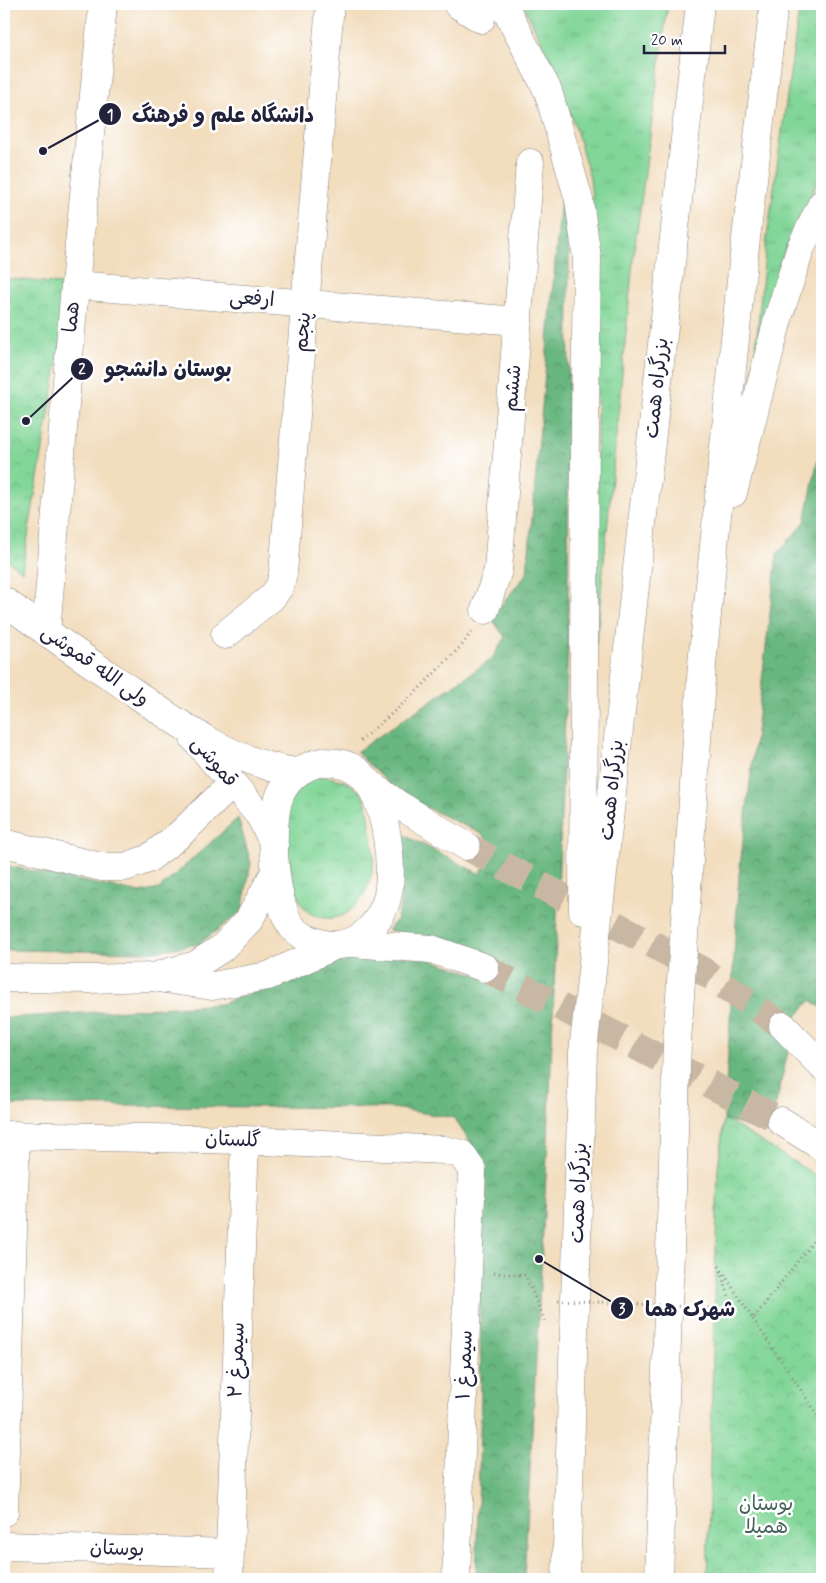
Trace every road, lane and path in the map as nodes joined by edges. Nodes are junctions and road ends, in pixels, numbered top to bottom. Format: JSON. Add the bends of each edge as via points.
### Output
{"nodes":[{"id":1,"x":103,"y":4,"type":"edge"},
{"id":2,"x":330,"y":4,"type":"edge"},
{"id":3,"x":457,"y":4,"type":"edge"},
{"id":4,"x":700,"y":4,"type":"edge"},
{"id":5,"x":774,"y":4,"type":"edge"},
{"id":6,"x":492,"y":12,"type":"edge"},
{"id":7,"x":530,"y":163,"type":"dead end"},
{"id":8,"x":822,"y":204,"type":"edge"},
{"id":9,"x":75,"y":285,"type":"junction"},
{"id":10,"x":305,"y":303,"type":"junction"},
{"id":11,"x":518,"y":321,"type":"junction"},
{"id":12,"x":712,"y":572,"type":"junction"},
{"id":13,"x":4,"y":601,"type":"edge"},
{"id":14,"x":485,"y":610,"type":"joint"},
{"id":15,"x":46,"y":632,"type":"junction"},
{"id":16,"x":225,"y":635,"type":"dead end"},
{"id":17,"x":186,"y":730,"type":"junction"},
{"id":18,"x":336,"y":762,"type":"junction"},
{"id":19,"x":296,"y":772,"type":"junction"},
{"id":20,"x":232,"y":784,"type":"junction"},
{"id":21,"x":370,"y":784,"type":"junction"},
{"id":22,"x":4,"y":844,"type":"edge"},
{"id":23,"x":274,"y":844,"type":"junction"},
{"id":24,"x":466,"y":846,"type":"tunnel mouth"},
{"id":25,"x":275,"y":872,"type":"junction"},
{"id":26,"x":344,"y":944,"type":"junction"},
{"id":27,"x":485,"y":968,"type":"tunnel mouth"},
{"id":28,"x":151,"y":977,"type":"junction"},
{"id":29,"x":4,"y":978,"type":"edge"},
{"id":30,"x":782,"y":1026,"type":"tunnel mouth"},
{"id":31,"x":583,"y":1052,"type":"junction"},
{"id":32,"x":822,"y":1066,"type":"edge"},
{"id":33,"x":781,"y":1121,"type":"tunnel mouth"},
{"id":34,"x":10,"y":1135,"type":"edge"},
{"id":35,"x":245,"y":1140,"type":"junction"},
{"id":36,"x":822,"y":1146,"type":"edge"},
{"id":37,"x":461,"y":1154,"type":"joint"},
{"id":38,"x":822,"y":1230,"type":"edge"},
{"id":39,"x":469,"y":1271,"type":"junction"},
{"id":40,"x":558,"y":1300,"type":"dead end"},
{"id":41,"x":753,"y":1319,"type":"junction"},
{"id":42,"x":549,"y":1330,"type":"dead end"},
{"id":43,"x":822,"y":1422,"type":"edge"},
{"id":44,"x":4,"y":1512,"type":"edge"},
{"id":45,"x":4,"y":1546,"type":"edge"},
{"id":46,"x":230,"y":1553,"type":"junction"},
{"id":47,"x":229,"y":1579,"type":"edge"},
{"id":48,"x":456,"y":1579,"type":"edge"},
{"id":49,"x":566,"y":1579,"type":"edge"},
{"id":50,"x":660,"y":1579,"type":"edge"}],
"edges":[{"from":1,"to":9,"type":"main road","name":"هما"},
{"from":2,"to":10,"type":"main road","name":"پنجم"},
{"from":3,"to":6,"type":"main road"},
{"from":4,"to":31,"type":"main road","name":"بزرگراه همت"},
{"from":5,"to":12,"type":"main road","via":[[742,271]]},
{"from":6,"to":31,"type":"main road","via":[[548,91],[579,200],[587,258]]},
{"from":7,"to":11,"type":"main road","name":"ششم"},
{"from":8,"to":12,"type":"main road","via":[[801,247],[779,315]]},
{"from":9,"to":10,"type":"main road","name":"ارفعی"},
{"from":9,"to":15,"type":"main road","name":"هما"},
{"from":10,"to":11,"type":"main road","name":"ارفعی"},
{"from":10,"to":16,"type":"main road","name":"پنجم","via":[[280,586],[272,597]]},
{"from":11,"to":14,"type":"main road","name":"ششم","via":[[498,570]]},
{"from":12,"to":50,"type":"main road","via":[[677,1042]]},
{"from":13,"to":15,"type":"main road","name":"ولی الله قموشی"},
{"from":14,"to":18,"type":"path","via":[[463,644],[412,695]]},
{"from":15,"to":17,"type":"main road","name":"ولی الله قموشی"},
{"from":17,"to":19,"type":"main road","name":"قموشی","via":[[258,764]]},
{"from":17,"to":20,"type":"main road","name":"قموشی"},
{"from":18,"to":19,"type":"main road","via":[[308,765]]},
{"from":18,"to":21,"type":"main road","via":[[350,766]]},
{"from":19,"to":23,"type":"main road","via":[[282,791]]},
{"from":20,"to":22,"type":"main road","via":[[179,836],[148,859],[125,867],[102,868]]},
{"from":20,"to":23,"type":"main road","name":"قموشی","via":[[260,816]]},
{"from":21,"to":24,"type":"main road"},
{"from":21,"to":26,"type":"main road","via":[[382,813],[388,841],[390,862],[386,902],[365,934]]},
{"from":23,"to":25,"type":"main road"},
{"from":25,"to":26,"type":"main road","via":[[285,914],[293,929],[320,943]]},
{"from":25,"to":28,"type":"main road","via":[[249,920],[222,948],[196,965]]},
{"from":26,"to":27,"type":"main road","via":[[431,949]]},
{"from":26,"to":28,"type":"main road","via":[[268,976],[212,986]]},
{"from":28,"to":29,"type":"main road"},
{"from":30,"to":32,"type":"main road"},
{"from":31,"to":49,"type":"main road","name":"بزرگراه همت"},
{"from":33,"to":36,"type":"main road"},
{"from":34,"to":35,"type":"main road","name":"گلستان"},
{"from":34,"to":44,"type":"main road"},
{"from":35,"to":37,"type":"main road","name":"گلستان","via":[[444,1150]]},
{"from":35,"to":46,"type":"main road","name":"سیمرغ ۲"},
{"from":37,"to":39,"type":"main road","name":"سیمرغ ۱","via":[[472,1170]]},
{"from":38,"to":41,"type":"path"},
{"from":39,"to":42,"type":"path","via":[[525,1275]]},
{"from":39,"to":48,"type":"main road","name":"سیمرغ ۱"},
{"from":40,"to":41,"type":"path","bridge":true,"via":[[733,1309],[719,1266]]},
{"from":41,"to":43,"type":"path"},
{"from":45,"to":46,"type":"main road","name":"بوستان"},
{"from":46,"to":47,"type":"main road","name":"سیمرغ ۲"}]}
